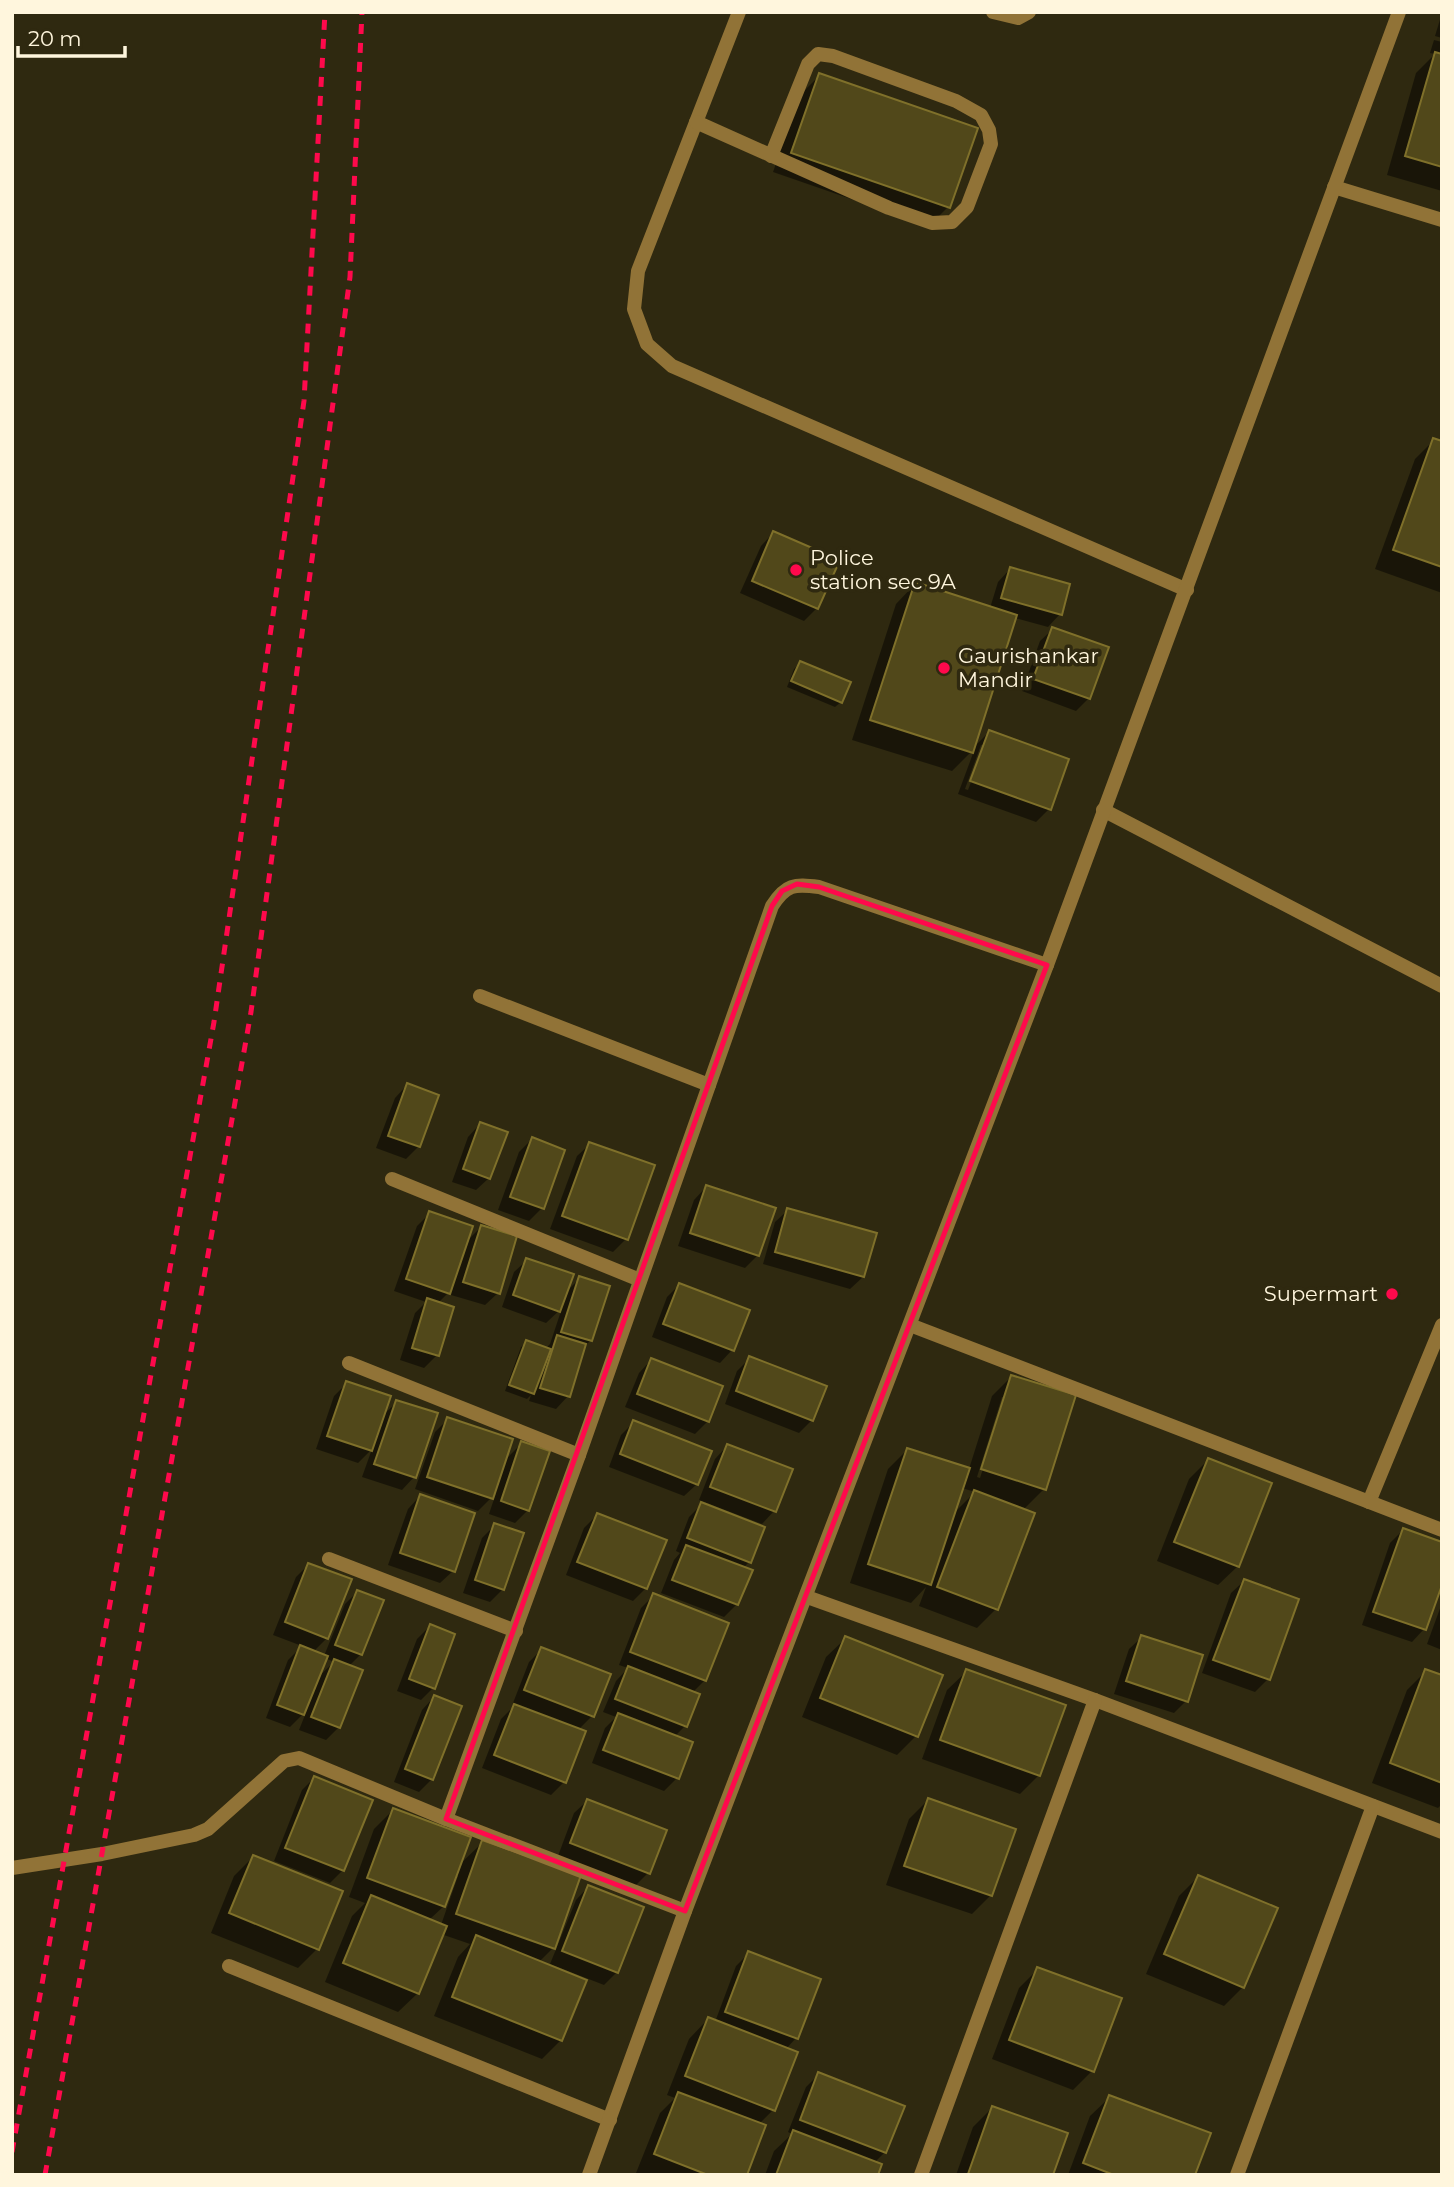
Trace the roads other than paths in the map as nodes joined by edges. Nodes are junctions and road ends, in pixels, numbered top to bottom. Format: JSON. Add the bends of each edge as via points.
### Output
{"nodes":[{"id":1,"x":739,"y":12,"type":"edge"},
{"id":2,"x":993,"y":12,"type":"edge"},
{"id":3,"x":1030,"y":12,"type":"edge"},
{"id":4,"x":1399,"y":12,"type":"edge"},
{"id":5,"x":696,"y":122,"type":"junction"},
{"id":6,"x":771,"y":156,"type":"junction"},
{"id":7,"x":1334,"y":187,"type":"junction"},
{"id":8,"x":1442,"y":220,"type":"edge"},
{"id":9,"x":1186,"y":590,"type":"junction"},
{"id":10,"x":1103,"y":810,"type":"junction"},
{"id":11,"x":1047,"y":965,"type":"junction"},
{"id":12,"x":1442,"y":986,"type":"edge"},
{"id":13,"x":481,"y":996,"type":"dead end"},
{"id":14,"x":709,"y":1085,"type":"junction"},
{"id":15,"x":392,"y":1179,"type":"dead end"},
{"id":16,"x":640,"y":1280,"type":"junction"},
{"id":17,"x":911,"y":1325,"type":"junction"},
{"id":18,"x":1442,"y":1325,"type":"edge"},
{"id":19,"x":349,"y":1363,"type":"dead end"},
{"id":20,"x":579,"y":1455,"type":"junction"},
{"id":21,"x":1369,"y":1502,"type":"junction"},
{"id":22,"x":1442,"y":1530,"type":"edge"},
{"id":23,"x":329,"y":1559,"type":"dead end"},
{"id":24,"x":807,"y":1597,"type":"junction"},
{"id":25,"x":516,"y":1631,"type":"junction"},
{"id":26,"x":1095,"y":1700,"type":"junction"},
{"id":27,"x":1373,"y":1807,"type":"junction"},
{"id":28,"x":446,"y":1819,"type":"junction"},
{"id":29,"x":1442,"y":1832,"type":"edge"},
{"id":30,"x":12,"y":1868,"type":"edge"},
{"id":31,"x":685,"y":1911,"type":"junction"},
{"id":32,"x":229,"y":1966,"type":"dead end"},
{"id":33,"x":610,"y":2120,"type":"junction"},
{"id":34,"x":589,"y":2175,"type":"edge"},
{"id":35,"x":920,"y":2175,"type":"edge"},
{"id":36,"x":1237,"y":2175,"type":"edge"}],
"edges":[{"from":1,"to":5,"type":"street"},
{"from":2,"to":3,"type":"street","via":[[1018,18]]},
{"from":4,"to":7,"type":"street"},
{"from":5,"to":6,"type":"street"},
{"from":5,"to":9,"type":"street","via":[[638,271],[634,309],[647,344],[672,366]]},
{"from":6,"to":6,"type":"street","via":[[889,208],[932,223],[952,222],[967,207],[991,144],[981,115],[956,101],[818,54],[808,64]]},
{"from":7,"to":8,"type":"street"},
{"from":7,"to":9,"type":"street"},
{"from":9,"to":10,"type":"street"},
{"from":10,"to":11,"type":"street"},
{"from":10,"to":12,"type":"street"},
{"from":11,"to":14,"type":"street","via":[[819,887],[797,884],[782,891],[772,906]]},
{"from":11,"to":17,"type":"street"},
{"from":13,"to":14,"type":"street"},
{"from":14,"to":16,"type":"street"},
{"from":15,"to":16,"type":"street"},
{"from":16,"to":20,"type":"street"},
{"from":17,"to":21,"type":"street"},
{"from":17,"to":24,"type":"street"},
{"from":18,"to":21,"type":"street"},
{"from":19,"to":20,"type":"street"},
{"from":20,"to":25,"type":"street"},
{"from":21,"to":22,"type":"street"},
{"from":23,"to":25,"type":"street"},
{"from":24,"to":26,"type":"street"},
{"from":24,"to":31,"type":"street"},
{"from":25,"to":28,"type":"street"},
{"from":26,"to":27,"type":"street"},
{"from":26,"to":35,"type":"street"},
{"from":27,"to":29,"type":"street"},
{"from":27,"to":36,"type":"street"},
{"from":28,"to":30,"type":"street","via":[[299,1758],[284,1761],[208,1829],[194,1835]]},
{"from":28,"to":31,"type":"street"},
{"from":31,"to":33,"type":"street"},
{"from":32,"to":33,"type":"street"},
{"from":33,"to":34,"type":"street"}]}
